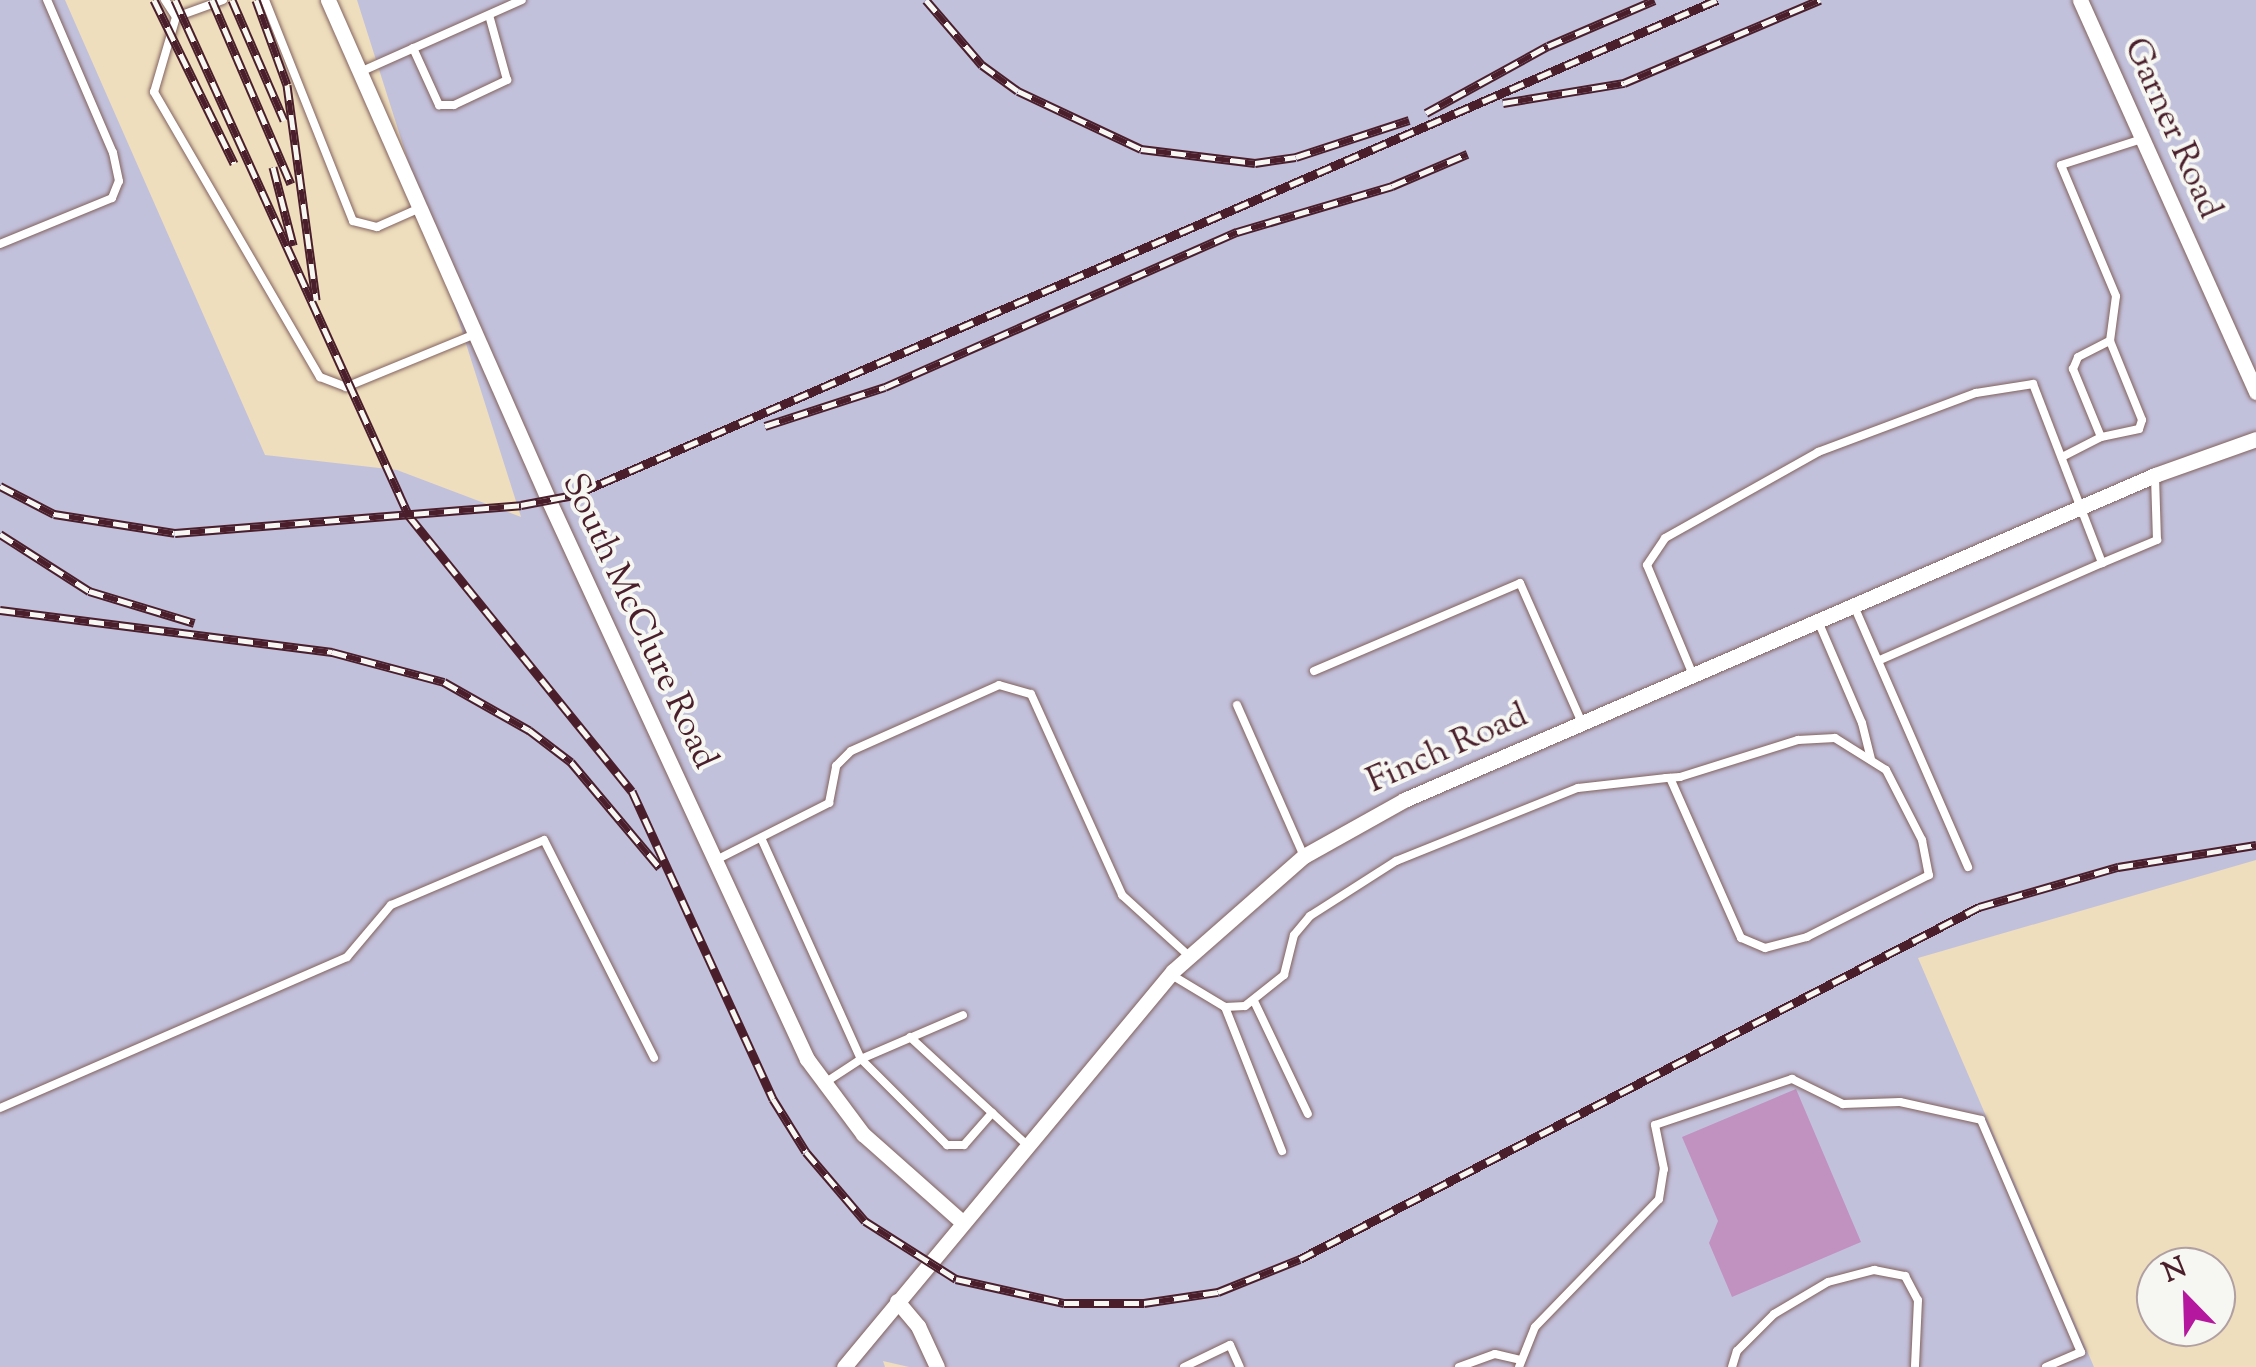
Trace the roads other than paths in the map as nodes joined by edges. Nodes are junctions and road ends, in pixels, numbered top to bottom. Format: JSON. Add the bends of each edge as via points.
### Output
{"nodes":[{"id":1,"x":47,"y":0,"type":"edge"},
{"id":2,"x":165,"y":0,"type":"edge"},
{"id":3,"x":223,"y":0,"type":"edge"},
{"id":4,"x":265,"y":0,"type":"edge"},
{"id":5,"x":328,"y":0,"type":"edge"},
{"id":6,"x":522,"y":0,"type":"edge"},
{"id":7,"x":2080,"y":0,"type":"edge"},
{"id":8,"x":489,"y":15,"type":"junction"},
{"id":9,"x":176,"y":17,"type":"junction"},
{"id":10,"x":414,"y":48,"type":"junction"},
{"id":11,"x":360,"y":72,"type":"junction"},
{"id":12,"x":2142,"y":139,"type":"junction"},
{"id":13,"x":420,"y":208,"type":"junction"},
{"id":14,"x":0,"y":244,"type":"edge"},
{"id":15,"x":475,"y":334,"type":"junction"},
{"id":16,"x":2110,"y":342,"type":"junction"},
{"id":17,"x":2256,"y":392,"type":"edge"},
{"id":18,"x":2101,"y":437,"type":"junction"},
{"id":19,"x":2256,"y":439,"type":"edge"},
{"id":20,"x":2062,"y":458,"type":"junction"},
{"id":21,"x":2155,"y":475,"type":"junction"},
{"id":22,"x":2082,"y":507,"type":"junction"},
{"id":23,"x":2102,"y":563,"type":"junction"},
{"id":24,"x":1854,"y":606,"type":"junction"},
{"id":25,"x":1818,"y":621,"type":"junction"},
{"id":26,"x":1878,"y":661,"type":"junction"},
{"id":27,"x":1314,"y":671,"type":"dead end"},
{"id":28,"x":1693,"y":675,"type":"junction"},
{"id":29,"x":1237,"y":705,"type":"dead end"},
{"id":30,"x":1582,"y":723,"type":"junction"},
{"id":31,"x":1871,"y":760,"type":"junction"},
{"id":32,"x":1670,"y":778,"type":"junction"},
{"id":33,"x":762,"y":840,"type":"junction"},
{"id":34,"x":1304,"y":856,"type":"junction"},
{"id":35,"x":714,"y":861,"type":"junction"},
{"id":36,"x":1968,"y":867,"type":"dead end"},
{"id":37,"x":1188,"y":956,"type":"junction"},
{"id":38,"x":1170,"y":974,"type":"junction"},
{"id":39,"x":1254,"y":1001,"type":"junction"},
{"id":40,"x":1225,"y":1007,"type":"junction"},
{"id":41,"x":963,"y":1015,"type":"dead end"},
{"id":42,"x":910,"y":1037,"type":"junction"},
{"id":43,"x":654,"y":1058,"type":"dead end"},
{"id":44,"x":860,"y":1059,"type":"junction"},
{"id":45,"x":823,"y":1084,"type":"junction"},
{"id":46,"x":0,"y":1108,"type":"edge"},
{"id":47,"x":992,"y":1113,"type":"junction"},
{"id":48,"x":1308,"y":1114,"type":"dead end"},
{"id":49,"x":1026,"y":1146,"type":"junction"},
{"id":50,"x":1282,"y":1151,"type":"dead end"},
{"id":51,"x":962,"y":1222,"type":"junction"},
{"id":52,"x":897,"y":1302,"type":"junction"},
{"id":53,"x":1520,"y":1364,"type":"edge"},
{"id":54,"x":844,"y":1367,"type":"edge"},
{"id":55,"x":937,"y":1367,"type":"edge"},
{"id":56,"x":1184,"y":1367,"type":"edge"},
{"id":57,"x":1240,"y":1367,"type":"edge"},
{"id":58,"x":1459,"y":1367,"type":"edge"},
{"id":59,"x":1732,"y":1367,"type":"edge"},
{"id":60,"x":1915,"y":1367,"type":"edge"},
{"id":61,"x":2046,"y":1367,"type":"edge"}],
"edges":[{"from":1,"to":14,"type":"lane","via":[[119,181],[112,198]]},
{"from":2,"to":9,"type":"lane"},
{"from":3,"to":9,"type":"lane"},
{"from":4,"to":13,"type":"lane","via":[[353,221],[377,227]]},
{"from":5,"to":11,"type":"street","name":"South McClure Road"},
{"from":6,"to":8,"type":"lane"},
{"from":7,"to":12,"type":"street","name":"Garner Road"},
{"from":8,"to":10,"type":"lane"},
{"from":8,"to":10,"type":"lane","via":[[507,80],[454,105],[439,105]]},
{"from":9,"to":15,"type":"lane","via":[[154,81],[156,98],[320,377],[346,387]]},
{"from":10,"to":11,"type":"lane"},
{"from":11,"to":13,"type":"street","name":"South McClure Road"},
{"from":12,"to":16,"type":"lane","via":[[2061,166],[2116,296]]},
{"from":12,"to":17,"type":"street","name":"Garner Road"},
{"from":13,"to":15,"type":"street","name":"South McClure Road"},
{"from":15,"to":35,"type":"street","name":"South McClure Road"},
{"from":16,"to":18,"type":"lane","via":[[2078,357],[2074,369]]},
{"from":16,"to":18,"type":"lane","via":[[2142,420],[2139,428]]},
{"from":18,"to":20,"type":"lane"},
{"from":19,"to":21,"type":"street","name":"Finch Road"},
{"from":20,"to":22,"type":"lane"},
{"from":20,"to":28,"type":"lane","via":[[2034,384],[1976,393],[1818,452],[1666,538],[1647,565]]},
{"from":21,"to":22,"type":"street","name":"Finch Road"},
{"from":21,"to":23,"type":"lane","via":[[2156,540]]},
{"from":22,"to":23,"type":"lane"},
{"from":22,"to":24,"type":"street","name":"Finch Road"},
{"from":23,"to":26,"type":"lane"},
{"from":24,"to":25,"type":"street","name":"Finch Road"},
{"from":24,"to":26,"type":"lane"},
{"from":25,"to":28,"type":"street","name":"Finch Road"},
{"from":25,"to":31,"type":"lane"},
{"from":26,"to":36,"type":"lane"},
{"from":27,"to":30,"type":"lane","via":[[1520,583]]},
{"from":28,"to":30,"type":"street","name":"Finch Road"},
{"from":29,"to":34,"type":"lane"},
{"from":30,"to":34,"type":"street","name":"Finch Road","via":[[1404,800]]},
{"from":31,"to":32,"type":"lane","via":[[1834,738],[1798,740]]},
{"from":31,"to":32,"type":"lane","via":[[1886,770],[1922,840],[1930,875],[1807,937],[1765,948],[1742,938]]},
{"from":32,"to":39,"type":"lane","via":[[1578,788],[1396,860],[1310,916],[1294,935],[1284,975]]},
{"from":33,"to":35,"type":"lane"},
{"from":33,"to":37,"type":"lane","via":[[829,803],[836,766],[851,751],[999,686],[1031,694],[1122,895]]},
{"from":33,"to":44,"type":"lane"},
{"from":34,"to":37,"type":"street","name":"Finch Road"},
{"from":35,"to":45,"type":"street","name":"South McClure Road"},
{"from":37,"to":38,"type":"street","name":"Finch Road"},
{"from":38,"to":40,"type":"lane"},
{"from":38,"to":49,"type":"street","name":"Finch Road"},
{"from":39,"to":40,"type":"lane"},
{"from":39,"to":48,"type":"lane"},
{"from":40,"to":50,"type":"lane"},
{"from":41,"to":42,"type":"lane"},
{"from":42,"to":44,"type":"lane"},
{"from":42,"to":47,"type":"lane"},
{"from":43,"to":46,"type":"lane","via":[[544,840],[391,905],[347,957]]},
{"from":44,"to":45,"type":"lane"},
{"from":44,"to":47,"type":"lane","via":[[947,1145],[964,1145]]},
{"from":45,"to":51,"type":"street","name":"South McClure Road","via":[[863,1134]]},
{"from":47,"to":49,"type":"lane"},
{"from":49,"to":51,"type":"street","name":"Finch Road"},
{"from":51,"to":52,"type":"street","name":"Finch Road"},
{"from":52,"to":54,"type":"street","name":"Finch Road"},
{"from":52,"to":55,"type":"street","via":[[918,1326]]},
{"from":53,"to":58,"type":"lane","via":[[1496,1354]]},
{"from":53,"to":61,"type":"lane","via":[[1535,1327],[1659,1198],[1664,1169],[1655,1125],[1792,1079],[1843,1104],[1900,1102],[1981,1120],[2081,1352]]},
{"from":56,"to":57,"type":"lane","via":[[1230,1345]]},
{"from":59,"to":60,"type":"lane","via":[[1737,1351],[1774,1314],[1828,1282],[1874,1270],[1905,1276],[1918,1300]]}]}
